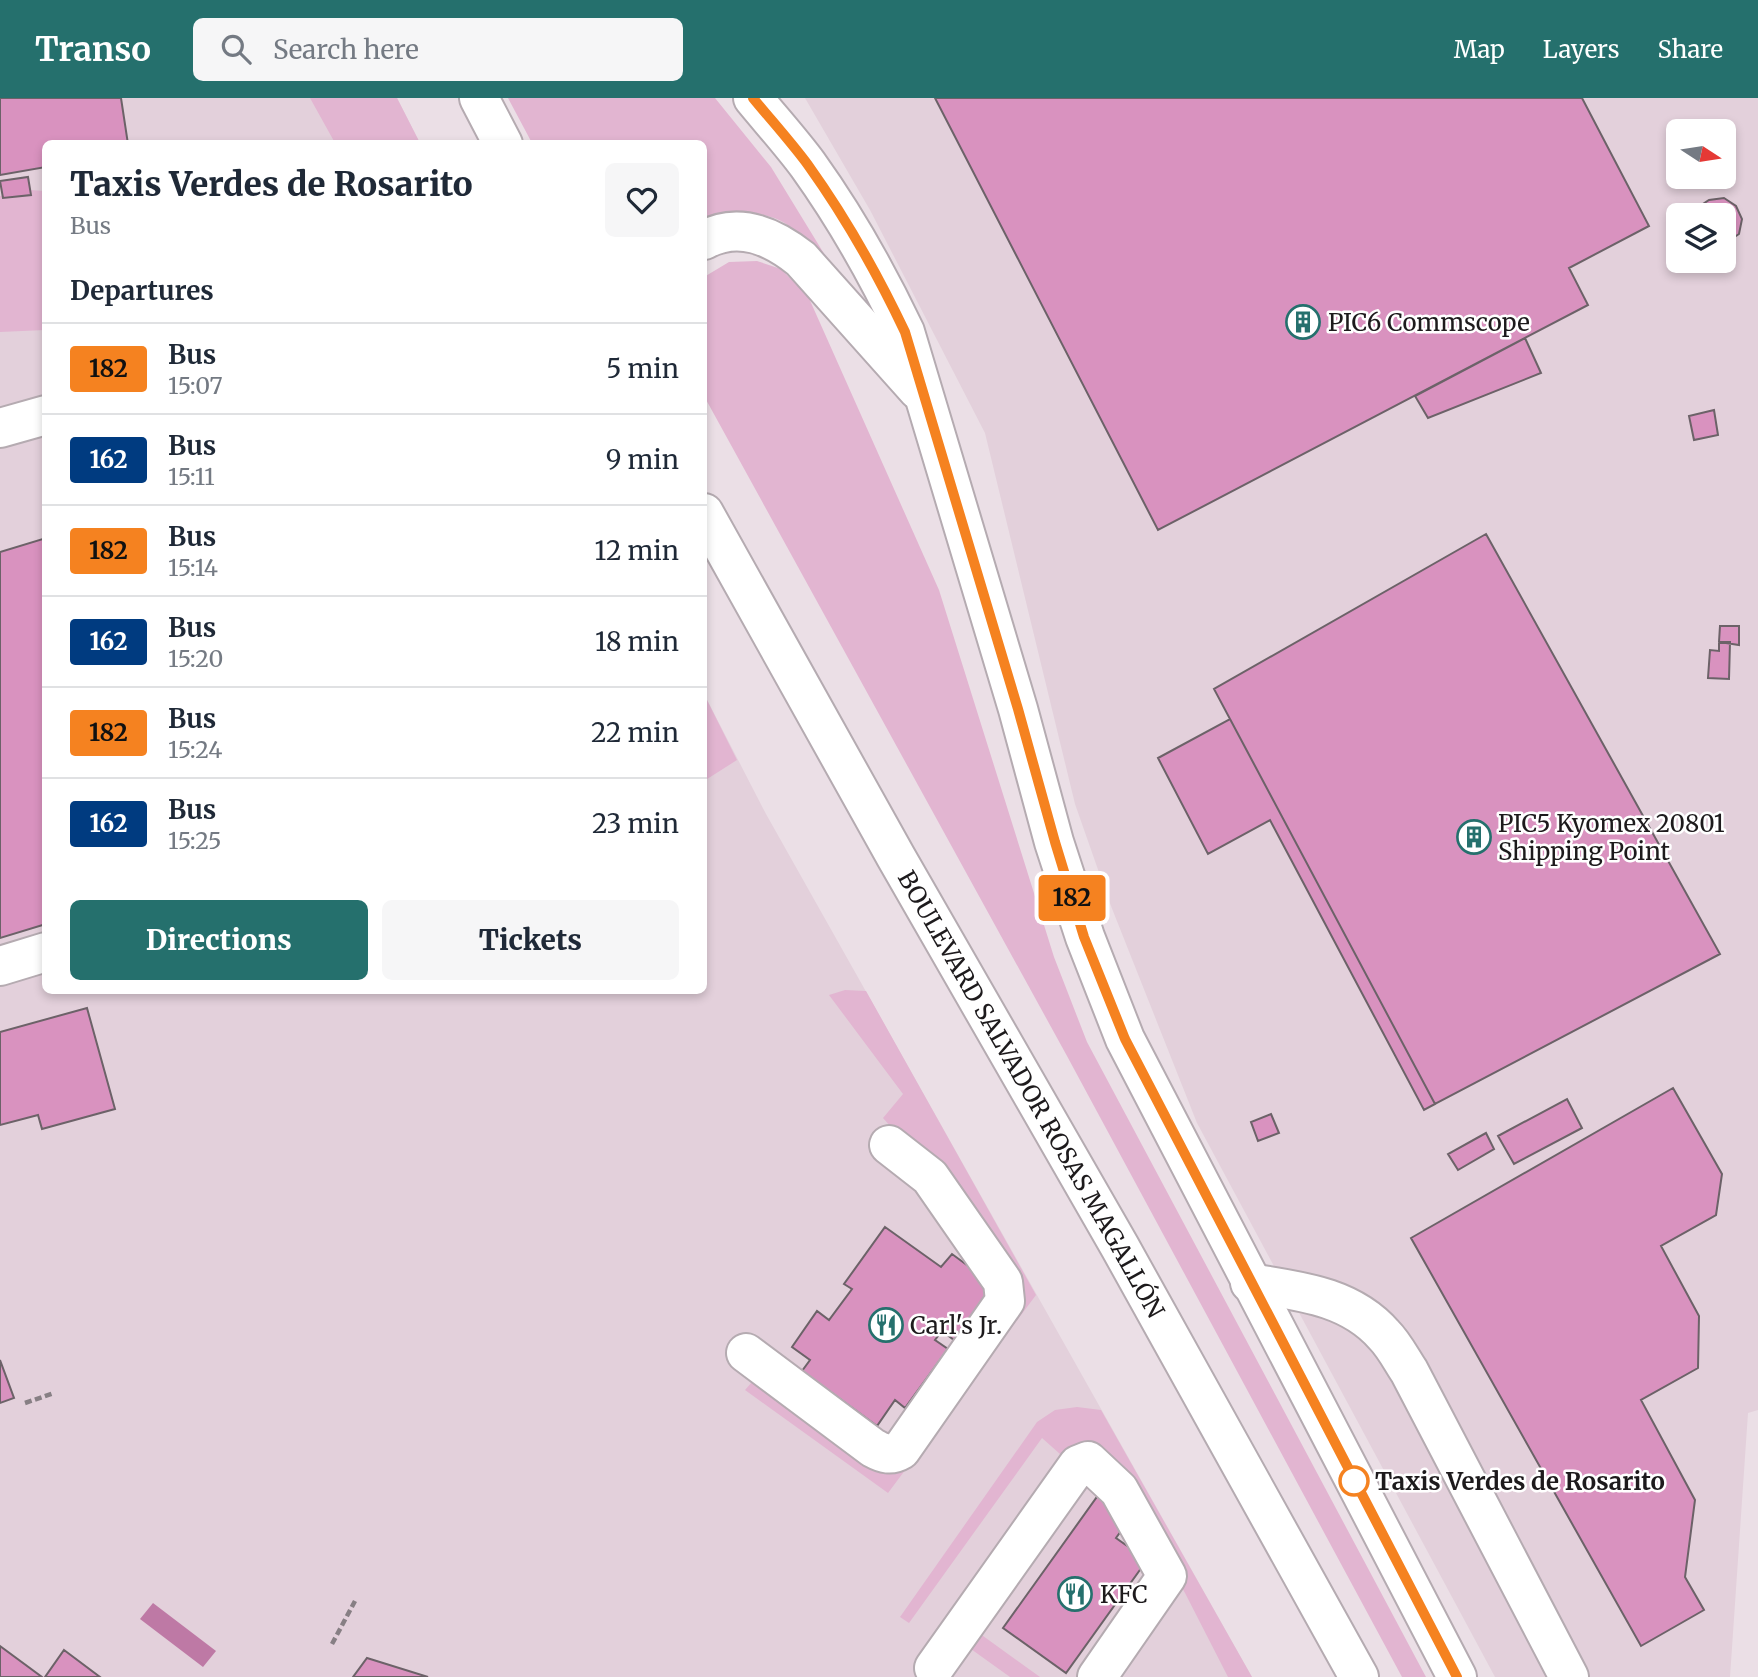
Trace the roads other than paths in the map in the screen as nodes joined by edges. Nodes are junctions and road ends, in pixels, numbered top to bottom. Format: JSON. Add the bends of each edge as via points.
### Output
{"nodes":[{"id":1,"x":479,"y":98,"type":"edge"},
{"id":2,"x":753,"y":98,"type":"edge"},
{"id":3,"x":501,"y":140,"type":"edge"},
{"id":4,"x":707,"y":238,"type":"edge"},
{"id":5,"x":926,"y":399,"type":"junction"},
{"id":6,"x":42,"y":416,"type":"edge"},
{"id":7,"x":0,"y":428,"type":"edge"},
{"id":8,"x":707,"y":518,"type":"edge"},
{"id":9,"x":42,"y":953,"type":"edge"},
{"id":10,"x":0,"y":966,"type":"edge"},
{"id":11,"x":889,"y":1145,"type":"dead end"},
{"id":12,"x":1250,"y":1283,"type":"junction"},
{"id":13,"x":746,"y":1353,"type":"dead end"},
{"id":14,"x":934,"y":1668,"type":"dead end"},
{"id":15,"x":1097,"y":1677,"type":"edge"},
{"id":16,"x":1359,"y":1677,"type":"edge"},
{"id":17,"x":1457,"y":1677,"type":"edge"},
{"id":18,"x":1569,"y":1677,"type":"edge"}],
"edges":[{"from":1,"to":3,"type":"main road"},
{"from":2,"to":5,"type":"main road","via":[[806,162],[879,278],[905,332]]},
{"from":4,"to":5,"type":"main road","via":[[735,230],[781,243],[801,259]]},
{"from":5,"to":12,"type":"main road","via":[[1084,937],[1125,1039]]},
{"from":6,"to":7,"type":"main road"},
{"from":8,"to":16,"type":"main road","name":"BOULEVARD SALVADOR ROSAS MAGALLÓN"},
{"from":9,"to":10,"type":"main road"},
{"from":11,"to":13,"type":"main road","via":[[930,1177],[1003,1282],[1005,1301],[894,1454],[873,1448]]},
{"from":12,"to":17,"type":"main road"},
{"from":12,"to":18,"type":"main road","via":[[1316,1294],[1349,1307],[1384,1334],[1409,1371]]},
{"from":14,"to":15,"type":"main road","via":[[1078,1465],[1088,1461],[1119,1490],[1167,1576]]}]}
